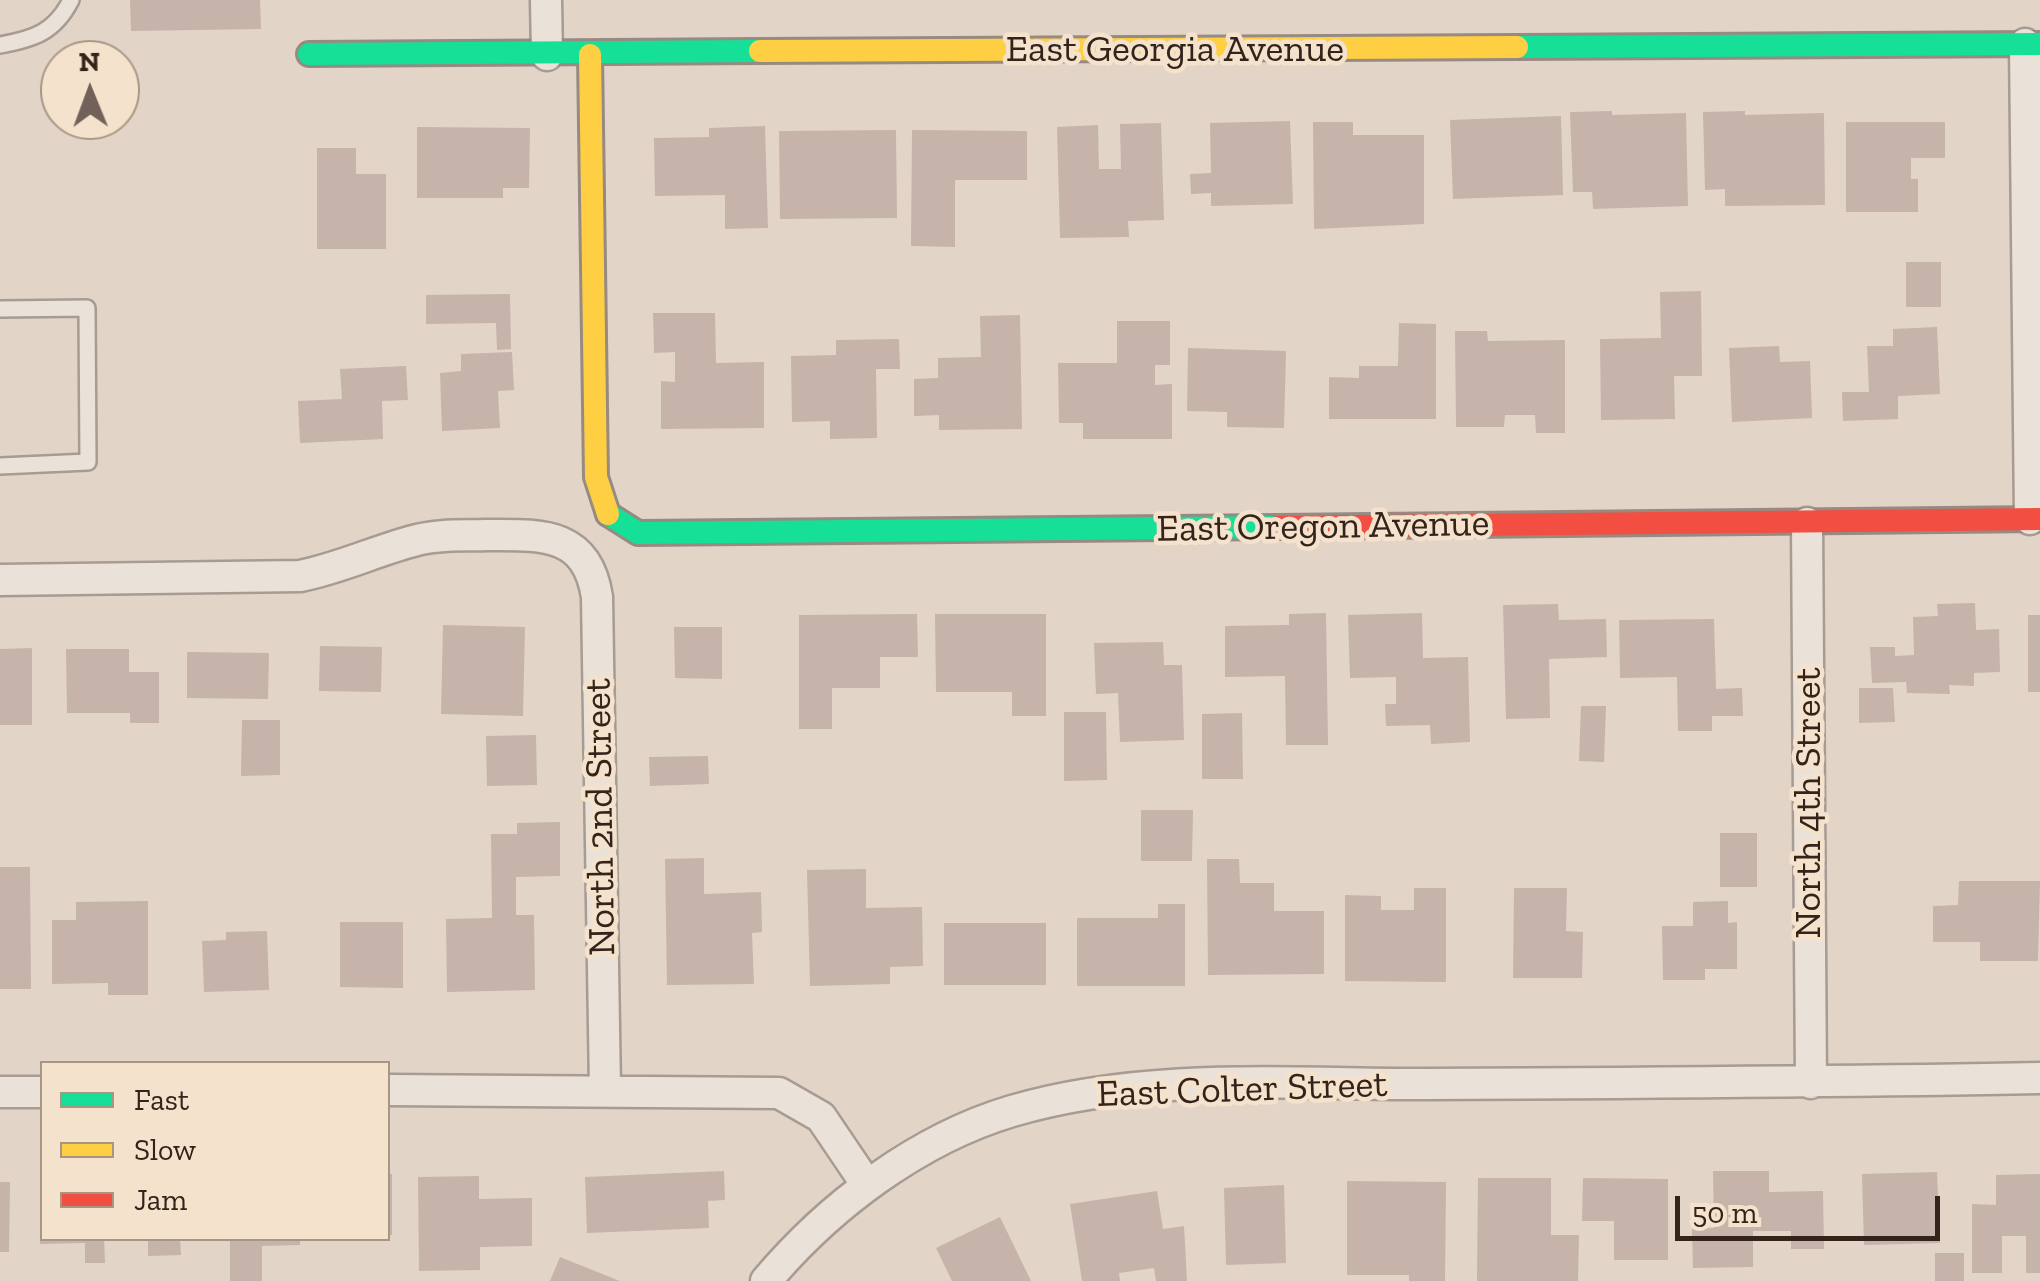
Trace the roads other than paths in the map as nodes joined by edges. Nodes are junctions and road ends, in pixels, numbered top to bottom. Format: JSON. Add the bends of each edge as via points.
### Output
{"nodes":[{"id":1,"x":71,"y":0,"type":"edge"},
{"id":2,"x":546,"y":0,"type":"edge"},
{"id":3,"x":2033,"y":44,"type":"edge"},
{"id":4,"x":0,"y":45,"type":"edge"},
{"id":5,"x":310,"y":54,"type":"dead end"},
{"id":6,"x":547,"y":55,"type":"junction"},
{"id":7,"x":590,"y":55,"type":"junction"},
{"id":8,"x":0,"y":308,"type":"edge"},
{"id":9,"x":0,"y":466,"type":"edge"},
{"id":10,"x":2035,"y":519,"type":"edge"},
{"id":11,"x":1807,"y":523,"type":"junction"},
{"id":12,"x":0,"y":580,"type":"edge"},
{"id":13,"x":2040,"y":1078,"type":"edge"},
{"id":14,"x":1811,"y":1082,"type":"junction"},
{"id":15,"x":390,"y":1090,"type":"edge"},
{"id":16,"x":605,"y":1090,"type":"junction"},
{"id":17,"x":0,"y":1092,"type":"edge"},
{"id":18,"x":40,"y":1092,"type":"edge"},
{"id":19,"x":867,"y":1185,"type":"junction"},
{"id":20,"x":766,"y":1281,"type":"edge"}],
"edges":[{"from":1,"to":4,"type":"lane","via":[[58,25]]},
{"from":2,"to":6,"type":"street"},
{"from":3,"to":7,"type":"street","name":"East Georgia Avenue"},
{"from":3,"to":10,"type":"street"},
{"from":5,"to":6,"type":"street","name":"East Georgia Avenue"},
{"from":6,"to":7,"type":"street","name":"East Georgia Avenue"},
{"from":7,"to":11,"type":"street","name":"East Oregon Avenue","via":[[595,457],[610,516],[638,532]]},
{"from":8,"to":9,"type":"lane","via":[[86,308],[88,462]]},
{"from":10,"to":11,"type":"street","name":"East Oregon Avenue"},
{"from":11,"to":14,"type":"street","name":"North 4th Street"},
{"from":12,"to":16,"type":"street","name":"North 2nd Street","via":[[300,576],[422,538],[458,536],[550,538],[575,550],[597,598]]},
{"from":13,"to":14,"type":"street","name":"East Colter Street"},
{"from":14,"to":19,"type":"street","name":"East Colter Street","via":[[1124,1089],[1009,1112],[951,1136]]},
{"from":15,"to":16,"type":"street"},
{"from":16,"to":19,"type":"street","via":[[779,1093],[821,1118]]},
{"from":17,"to":18,"type":"street"},
{"from":19,"to":20,"type":"street"}]}
